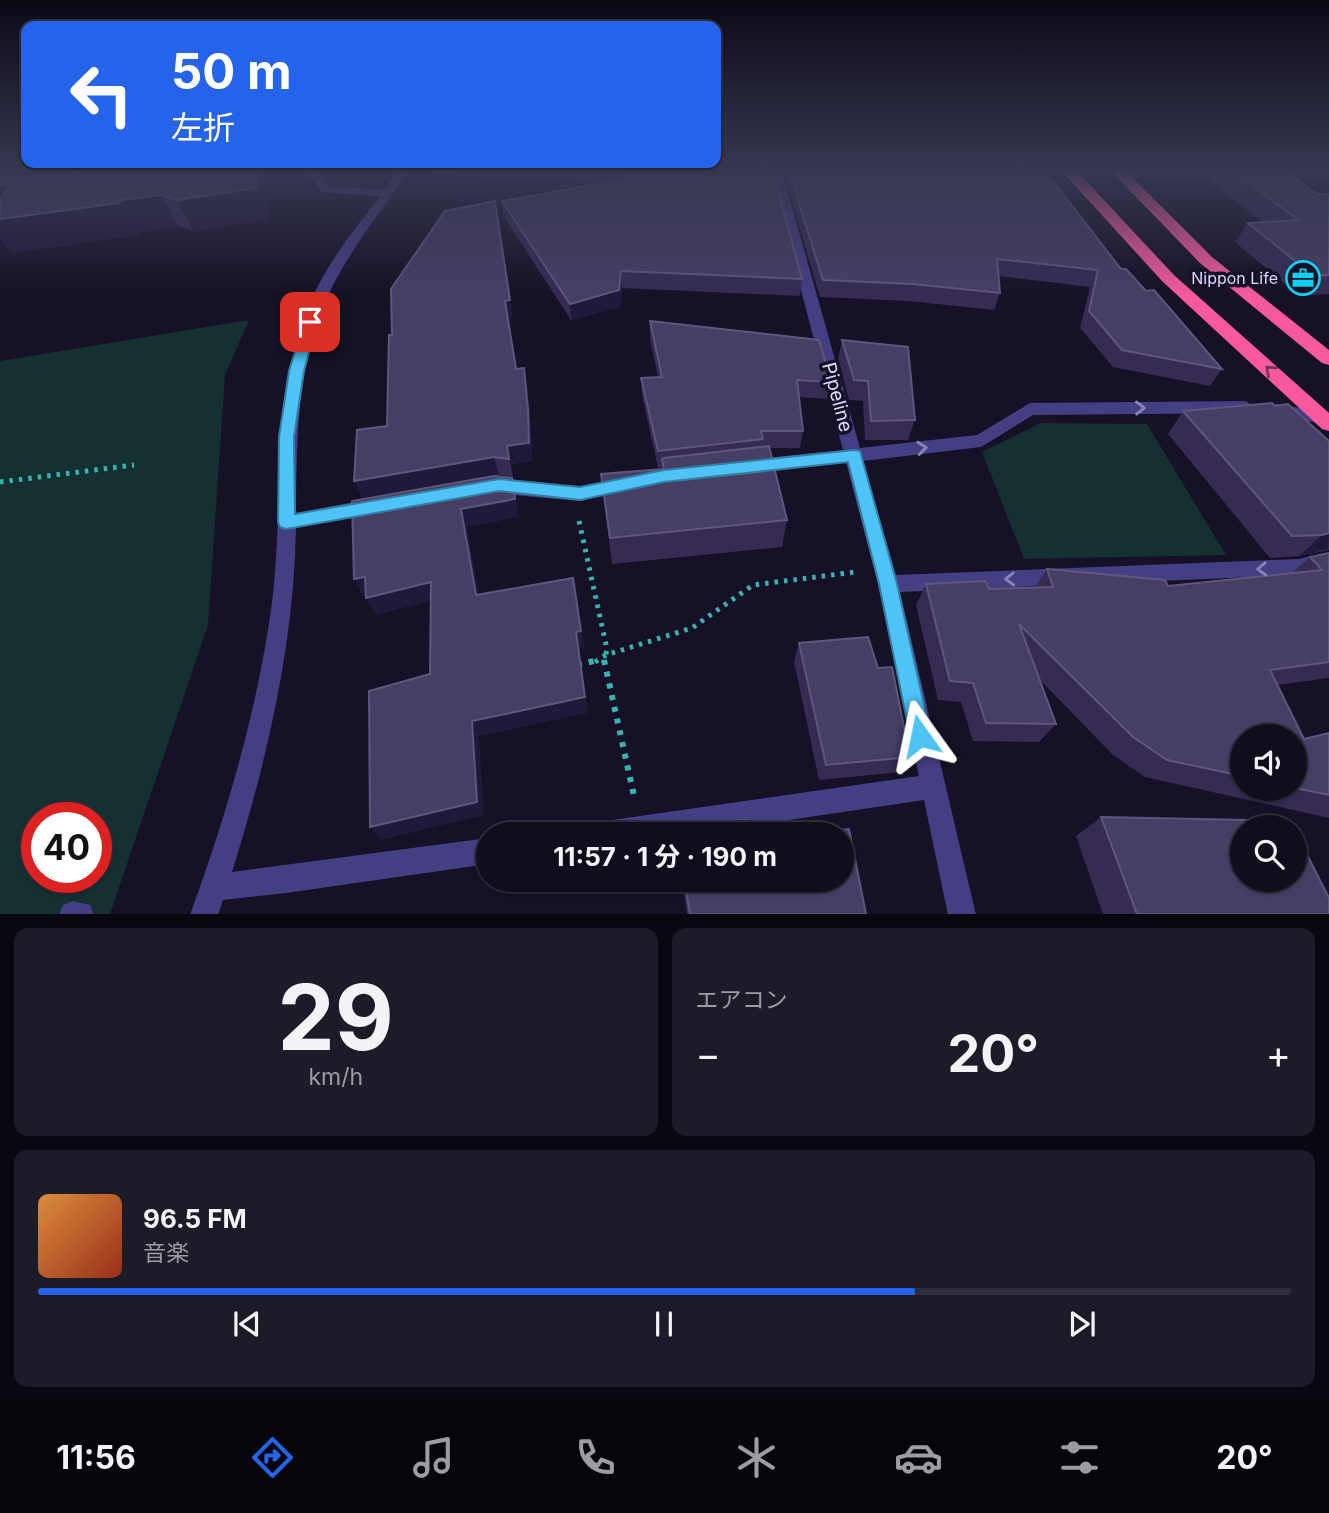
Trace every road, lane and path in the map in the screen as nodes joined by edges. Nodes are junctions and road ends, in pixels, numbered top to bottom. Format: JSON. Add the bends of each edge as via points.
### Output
{"nodes":[{"id":1,"x":377,"y":211,"type":"edge"},
{"id":2,"x":787,"y":211,"type":"edge"},
{"id":3,"x":1106,"y":211,"type":"edge"},
{"id":4,"x":1157,"y":211,"type":"edge"},
{"id":5,"x":1329,"y":359,"type":"edge"},
{"id":6,"x":1326,"y":420,"type":"edge"},
{"id":7,"x":854,"y":456,"type":"junction"},
{"id":8,"x":134,"y":465,"type":"dead end"},
{"id":9,"x":732,"y":468,"type":"edge"},
{"id":10,"x":640,"y":481,"type":"edge"},
{"id":11,"x":0,"y":482,"type":"edge"},
{"id":12,"x":472,"y":489,"type":"edge"},
{"id":13,"x":580,"y":494,"type":"junction"},
{"id":14,"x":393,"y":502,"type":"edge"},
{"id":15,"x":286,"y":522,"type":"junction"},
{"id":16,"x":1329,"y":560,"type":"edge"},
{"id":17,"x":886,"y":576,"type":"junction"},
{"id":18,"x":606,"y":655,"type":"junction"},
{"id":19,"x":568,"y":667,"type":"edge"},
{"id":20,"x":931,"y":787,"type":"junction"},
{"id":21,"x":641,"y":822,"type":"edge"},
{"id":22,"x":684,"y":822,"type":"edge"},
{"id":23,"x":476,"y":852,"type":"edge"},
{"id":24,"x":214,"y":887,"type":"junction"},
{"id":25,"x":204,"y":914,"type":"edge"},
{"id":26,"x":962,"y":914,"type":"edge"}],
"edges":[{"from":1,"to":15,"type":"street","via":[[334,273],[305,339],[287,437]]},
{"from":2,"to":7,"type":"street","name":"Pipeline"},
{"from":6,"to":3,"type":"highway","one_way":true,"via":[[1168,278]]},
{"from":4,"to":5,"type":"highway","via":[[1206,260]]},
{"from":7,"to":6,"type":"street","one_way":true,"via":[[981,441],[1030,409],[1254,407]]},
{"from":7,"to":9,"type":"street"},
{"from":7,"to":17,"type":"street","name":"Pipeline"},
{"from":8,"to":11,"type":"path"},
{"from":10,"to":13,"type":"street"},
{"from":12,"to":13,"type":"street","via":[[499,485]]},
{"from":13,"to":18,"type":"path","via":[[575,505]]},
{"from":14,"to":15,"type":"street"},
{"from":15,"to":24,"type":"street","via":[[283,601],[268,686]]},
{"from":16,"to":17,"type":"street","one_way":true,"via":[[1300,567]]},
{"from":17,"to":18,"type":"path","via":[[752,585],[692,628]]},
{"from":17,"to":20,"type":"street","name":"Pipeline"},
{"from":18,"to":19,"type":"path","via":[[596,662]]},
{"from":18,"to":21,"type":"path"},
{"from":20,"to":22,"type":"street"},
{"from":20,"to":26,"type":"street","name":"Pipeline"},
{"from":23,"to":24,"type":"street"},
{"from":24,"to":25,"type":"street"}]}
